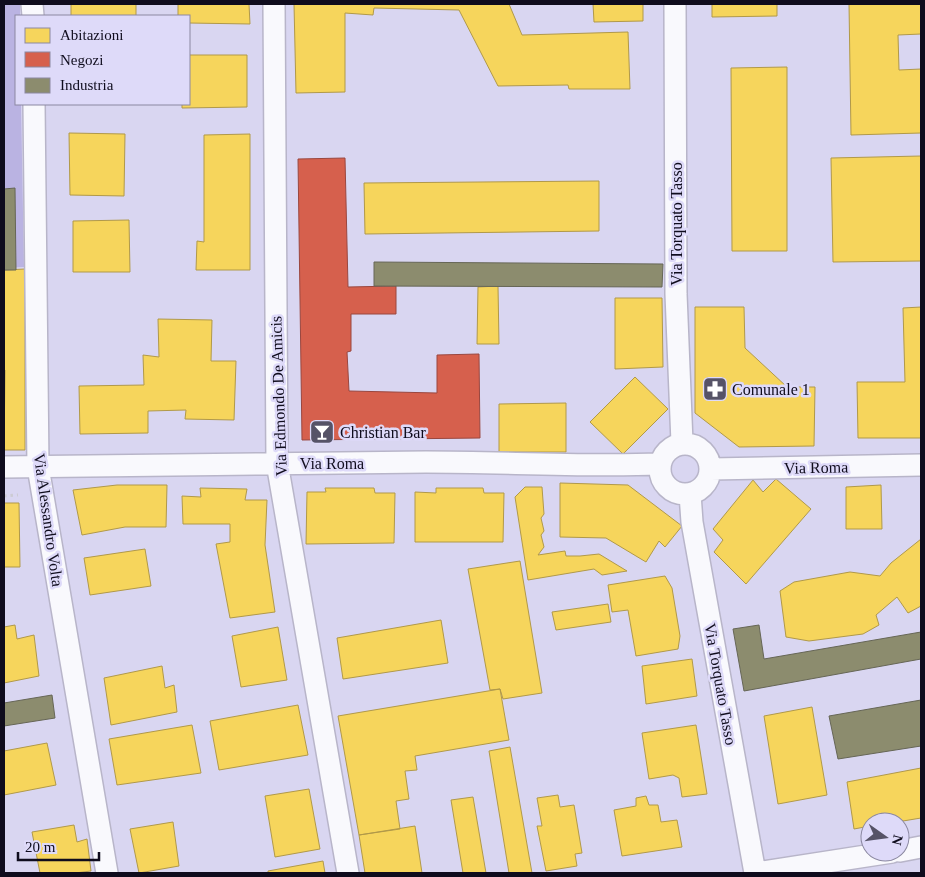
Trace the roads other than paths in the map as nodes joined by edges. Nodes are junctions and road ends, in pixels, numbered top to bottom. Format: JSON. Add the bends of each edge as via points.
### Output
{"nodes":[{"id":1,"x":274,"y":4,"type":"edge"},
{"id":2,"x":674,"y":4,"type":"edge"},
{"id":3,"x":34,"y":105,"type":"edge"},
{"id":4,"x":682,"y":443,"type":"junction"},
{"id":5,"x":277,"y":463,"type":"junction"},
{"id":6,"x":660,"y":464,"type":"junction"},
{"id":7,"x":921,"y":465,"type":"edge"},
{"id":8,"x":4,"y":467,"type":"edge"},
{"id":9,"x":38,"y":467,"type":"junction"},
{"id":10,"x":711,"y":469,"type":"junction"},
{"id":11,"x":690,"y":494,"type":"junction"},
{"id":12,"x":860,"y":857,"type":"edge"},
{"id":13,"x":107,"y":873,"type":"edge"},
{"id":14,"x":348,"y":873,"type":"edge"},
{"id":15,"x":756,"y":873,"type":"edge"}],
"edges":[{"from":1,"to":5,"type":"street","name":"Via Edmondo De Amicis"},
{"from":2,"to":4,"type":"street","name":"Via Torquato Tasso","via":[[676,294]]},
{"from":3,"to":9,"type":"street","name":"Via Alessandro Volta"},
{"from":4,"to":6,"type":"street","via":[[668,450]]},
{"from":4,"to":10,"type":"street","via":[[693,444],[702,450]]},
{"from":5,"to":6,"type":"street","name":"Via Roma"},
{"from":5,"to":9,"type":"street","name":"Via Roma"},
{"from":5,"to":14,"type":"street","name":"Via Edmondo De Amicis"},
{"from":6,"to":11,"type":"street","via":[[664,484],[672,491]]},
{"from":7,"to":10,"type":"street","name":"Via Roma"},
{"from":8,"to":9,"type":"street","name":"Via Roma"},
{"from":9,"to":13,"type":"street","name":"Via Alessandro Volta"},
{"from":10,"to":11,"type":"street","via":[[702,488]]},
{"from":11,"to":15,"type":"street","name":"Via Torquato Tasso","via":[[692,522]]},
{"from":12,"to":15,"type":"street"}]}
